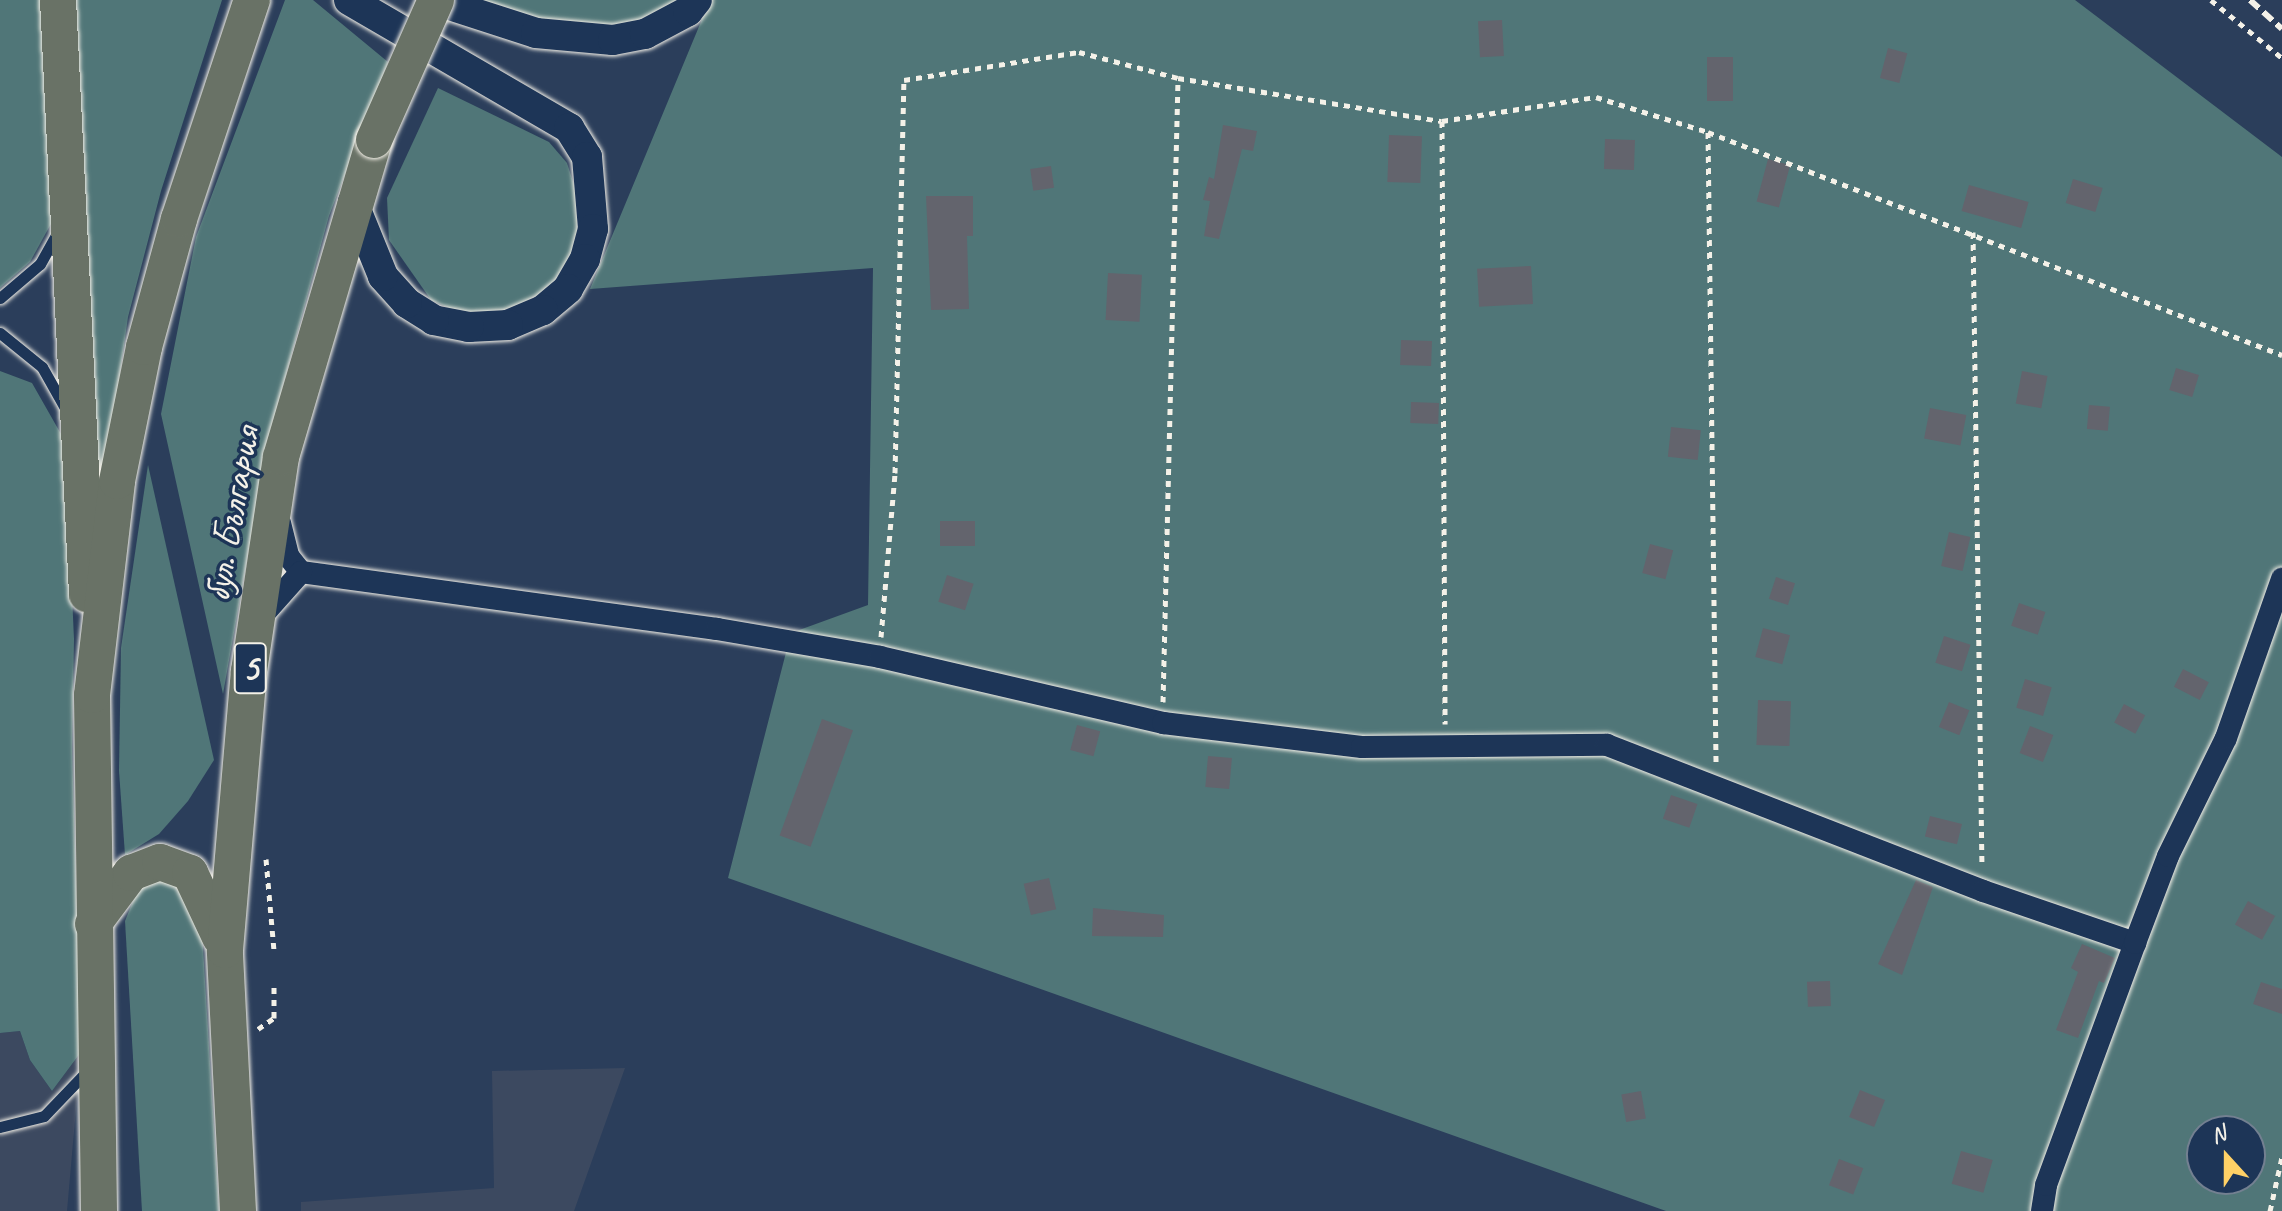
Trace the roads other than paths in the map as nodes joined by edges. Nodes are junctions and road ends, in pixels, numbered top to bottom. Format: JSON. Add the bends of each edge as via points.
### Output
{"nodes":[{"id":1,"x":58,"y":0,"type":"edge"},
{"id":2,"x":252,"y":0,"type":"edge"},
{"id":3,"x":349,"y":0,"type":"edge"},
{"id":4,"x":435,"y":0,"type":"edge"},
{"id":5,"x":697,"y":0,"type":"edge"},
{"id":6,"x":353,"y":202,"type":"junction"},
{"id":7,"x":66,"y":211,"type":"junction"},
{"id":8,"x":0,"y":298,"type":"edge"},
{"id":9,"x":0,"y":333,"type":"edge"},
{"id":10,"x":79,"y":453,"type":"junction"},
{"id":11,"x":277,"y":486,"type":"junction"},
{"id":12,"x":301,"y":572,"type":"junction"},
{"id":13,"x":2282,"y":579,"type":"edge"},
{"id":14,"x":256,"y":623,"type":"junction"},
{"id":15,"x":92,"y":695,"type":"junction"},
{"id":16,"x":93,"y":924,"type":"junction"},
{"id":17,"x":2135,"y":943,"type":"junction"},
{"id":18,"x":225,"y":950,"type":"junction"},
{"id":19,"x":93,"y":1065,"type":"junction"},
{"id":20,"x":0,"y":1127,"type":"edge"},
{"id":21,"x":99,"y":1211,"type":"edge"},
{"id":22,"x":238,"y":1211,"type":"edge"},
{"id":23,"x":2042,"y":1211,"type":"edge"}],
"edges":[{"from":1,"to":7,"type":"highway"},
{"from":2,"to":15,"type":"highway","via":[[179,219],[144,347],[117,481]]},
{"from":3,"to":6,"type":"main road","via":[[569,128],[587,157],[593,229],[585,259],[568,289],[543,310],[508,325],[469,327],[434,320],[407,303],[383,276]]},
{"from":4,"to":5,"type":"main road","via":[[536,33],[613,40],[645,34],[688,11]]},
{"from":4,"to":6,"type":"highway","name":"бул. България","number":"5","bridge":true},
{"from":6,"to":11,"type":"highway","name":"бул. България","number":"5"},
{"from":7,"to":8,"type":"lane","via":[[40,264]]},
{"from":7,"to":10,"type":"highway"},
{"from":9,"to":10,"type":"lane","via":[[27,351],[55,383]]},
{"from":10,"to":15,"type":"highway"},
{"from":11,"to":12,"type":"street","via":[[282,539]]},
{"from":11,"to":14,"type":"highway","name":"бул. България","number":"5"},
{"from":12,"to":14,"type":"street"},
{"from":12,"to":17,"type":"street","via":[[717,629],[880,657],[1163,723],[1362,747],[1607,745],[1983,891]]},
{"from":13,"to":17,"type":"street","via":[[2226,738],[2168,856]]},
{"from":14,"to":18,"type":"highway","name":"бул. България","number":"5"},
{"from":15,"to":16,"type":"highway"},
{"from":16,"to":18,"type":"highway","via":[[131,873],[144,865],[176,865],[202,890]]},
{"from":16,"to":19,"type":"highway"},
{"from":17,"to":23,"type":"street","via":[[2046,1185]]},
{"from":18,"to":22,"type":"highway","name":"бул. България","number":"5"},
{"from":19,"to":20,"type":"lane","via":[[44,1116]]},
{"from":19,"to":21,"type":"highway"}]}
